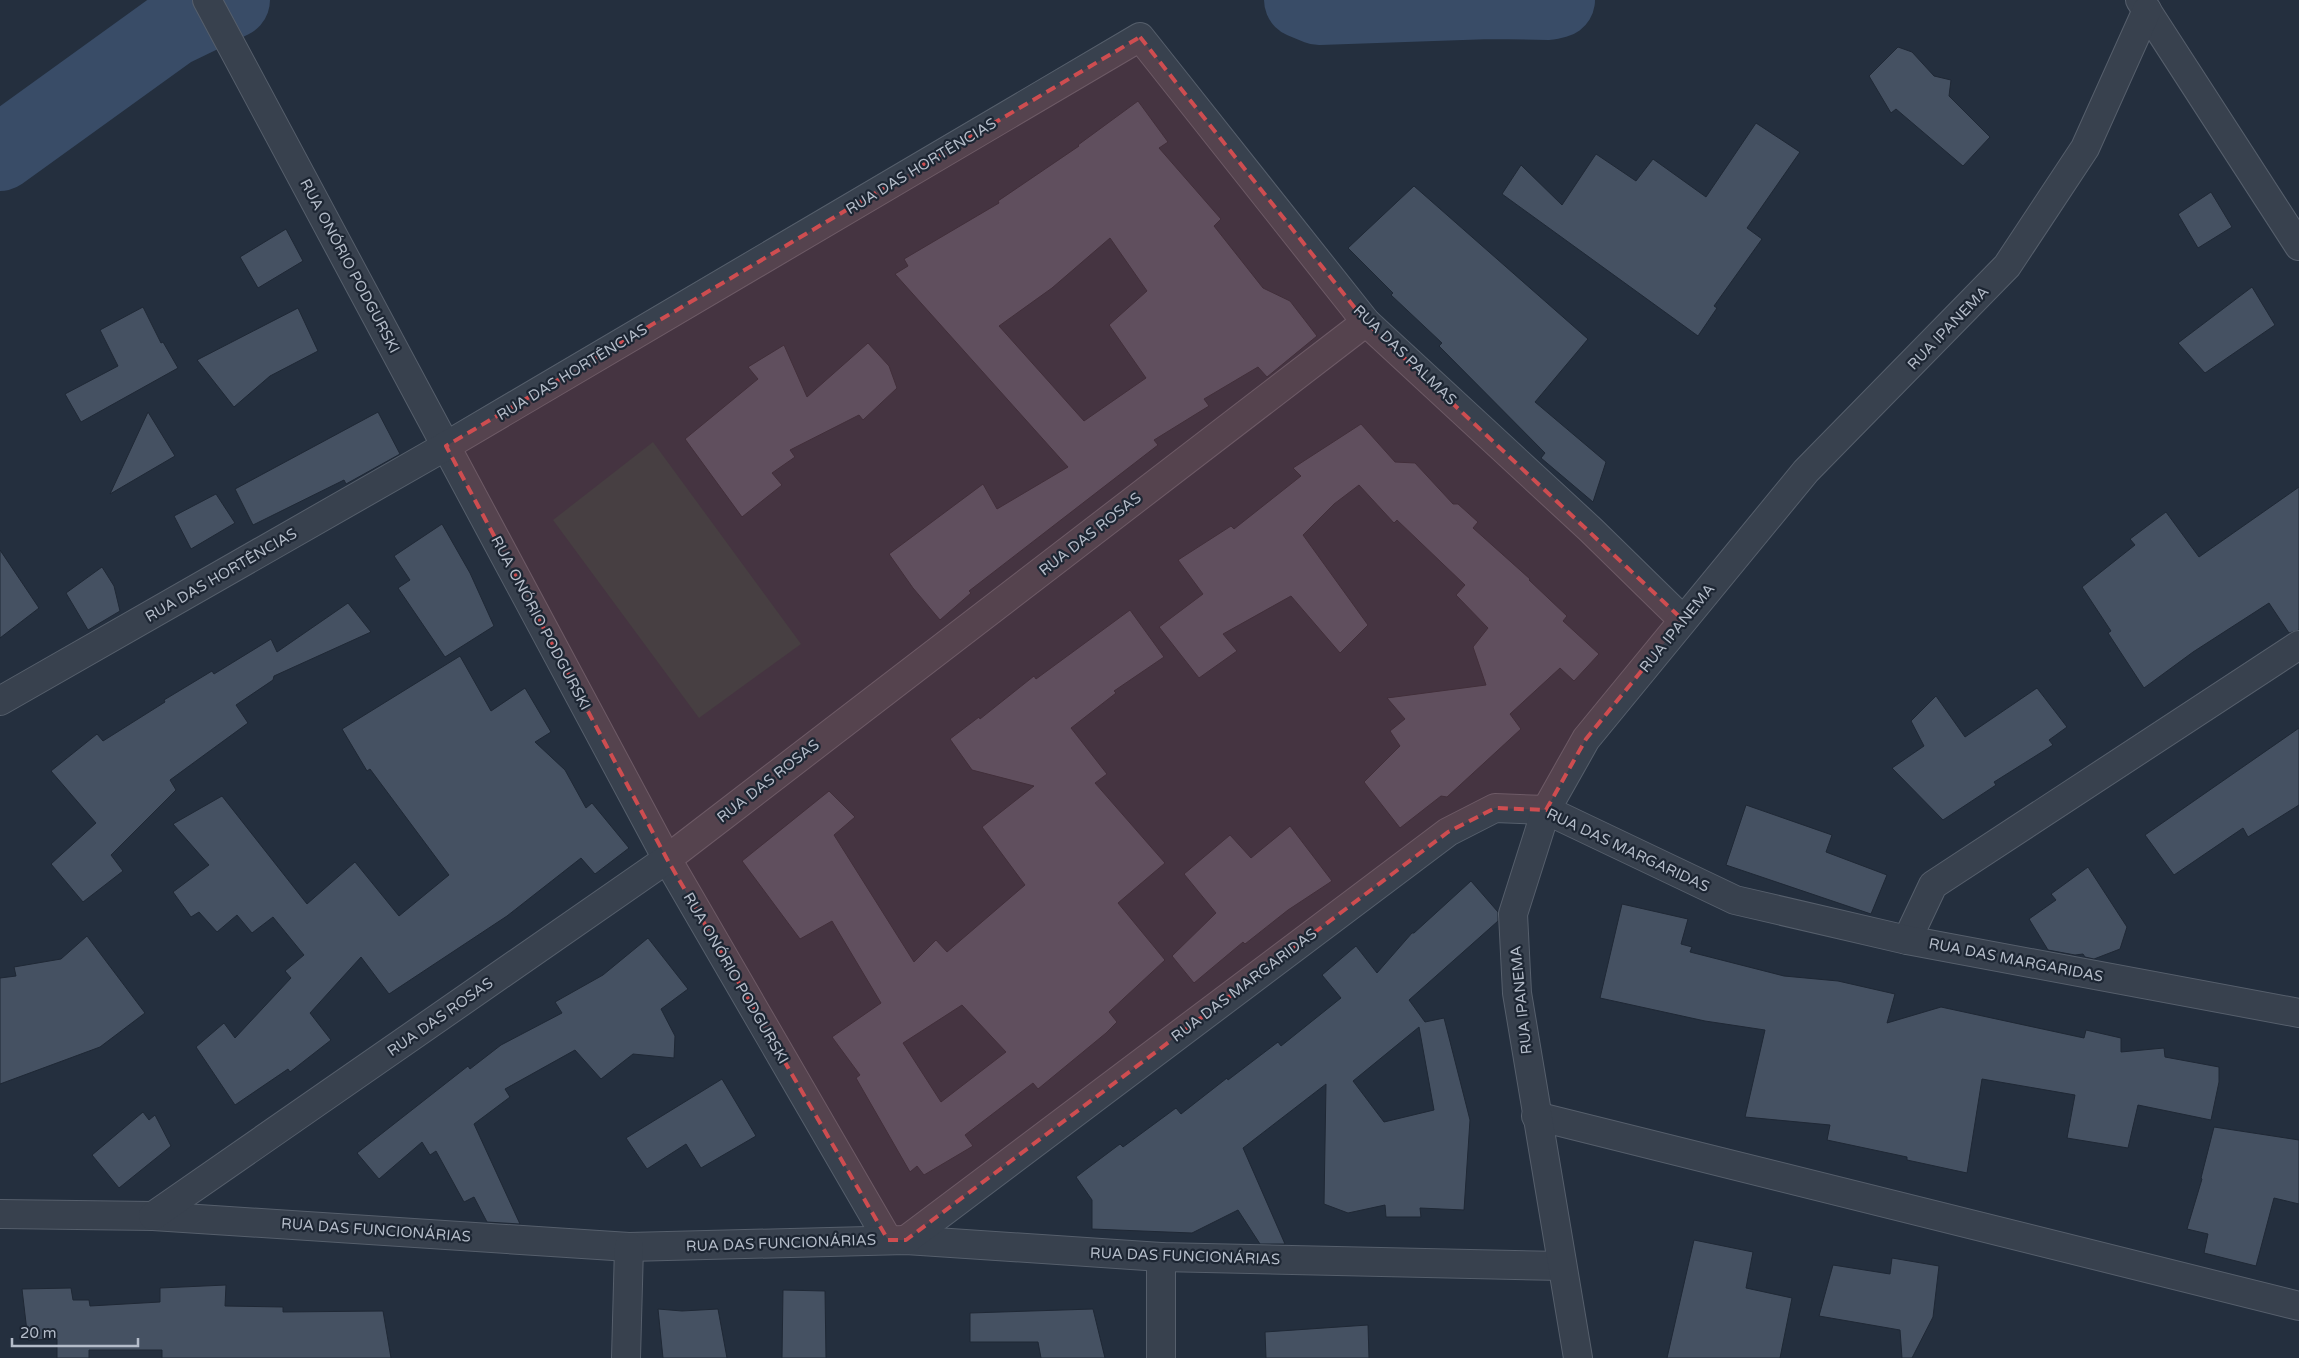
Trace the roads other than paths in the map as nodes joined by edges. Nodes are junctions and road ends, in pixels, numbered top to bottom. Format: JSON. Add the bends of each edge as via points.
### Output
{"nodes":[{"id":1,"x":207,"y":0,"type":"edge"},
{"id":2,"x":2143,"y":5,"type":"edge"},
{"id":3,"x":1140,"y":37,"type":"joint"},
{"id":4,"x":2299,"y":246,"type":"edge"},
{"id":5,"x":1366,"y":322,"type":"junction"},
{"id":6,"x":446,"y":446,"type":"junction"},
{"id":7,"x":1683,"y":620,"type":"junction"},
{"id":8,"x":2299,"y":646,"type":"edge"},
{"id":9,"x":0,"y":701,"type":"edge"},
{"id":10,"x":1546,"y":810,"type":"junction"},
{"id":11,"x":667,"y":858,"type":"junction"},
{"id":12,"x":1907,"y":940,"type":"junction"},
{"id":13,"x":2299,"y":1013,"type":"edge"},
{"id":14,"x":1536,"y":1116,"type":"junction"},
{"id":15,"x":0,"y":1214,"type":"edge"},
{"id":16,"x":153,"y":1216,"type":"junction"},
{"id":17,"x":897,"y":1240,"type":"junction"},
{"id":18,"x":629,"y":1247,"type":"junction"},
{"id":19,"x":1161,"y":1257,"type":"junction"},
{"id":20,"x":1562,"y":1266,"type":"junction"},
{"id":21,"x":2299,"y":1306,"type":"edge"},
{"id":22,"x":626,"y":1358,"type":"edge"},
{"id":23,"x":1161,"y":1358,"type":"edge"},
{"id":24,"x":1578,"y":1358,"type":"edge"}],
"edges":[{"from":1,"to":6,"type":"street","name":"RUA ONÓRIO PODGURSKI"},
{"from":2,"to":4,"type":"street"},
{"from":2,"to":7,"type":"street","name":"RUA IPANEMA","via":[[2085,148],[2008,266],[1806,471]]},
{"from":3,"to":5,"type":"street","name":"RUA DAS PALMAS"},
{"from":3,"to":6,"type":"street","name":"RUA DAS HORTÊNCIAS"},
{"from":5,"to":7,"type":"street","name":"RUA DAS PALMAS","via":[[1584,523]]},
{"from":5,"to":11,"type":"street","name":"RUA DAS ROSAS"},
{"from":6,"to":9,"type":"street","name":"RUA DAS HORTÊNCIAS"},
{"from":6,"to":11,"type":"street","name":"RUA ONÓRIO PODGURSKI"},
{"from":7,"to":10,"type":"street","name":"RUA IPANEMA","via":[[1586,739]]},
{"from":8,"to":12,"type":"street","via":[[1933,885]]},
{"from":10,"to":12,"type":"street","name":"RUA DAS MARGARIDAS","via":[[1735,900]]},
{"from":10,"to":14,"type":"street","name":"RUA IPANEMA","via":[[1513,914],[1517,993]]},
{"from":10,"to":17,"type":"street","name":"RUA DAS MARGARIDAS","via":[[1495,808],[1448,832]]},
{"from":11,"to":16,"type":"street","name":"RUA DAS ROSAS"},
{"from":11,"to":17,"type":"street","name":"RUA ONÓRIO PODGURSKI"},
{"from":12,"to":13,"type":"street","name":"RUA DAS MARGARIDAS"},
{"from":14,"to":20,"type":"street","name":"RUA IPANEMA"},
{"from":14,"to":21,"type":"street"},
{"from":15,"to":16,"type":"street","name":"RUA DAS FUNCIONÁRIAS"},
{"from":16,"to":18,"type":"street","name":"RUA DAS FUNCIONÁRIAS"},
{"from":17,"to":18,"type":"street","name":"RUA DAS FUNCIONÁRIAS"},
{"from":17,"to":19,"type":"street","name":"RUA DAS FUNCIONÁRIAS"},
{"from":18,"to":22,"type":"street"},
{"from":19,"to":20,"type":"street","name":"RUA DAS FUNCIONÁRIAS"},
{"from":19,"to":23,"type":"street"},
{"from":20,"to":24,"type":"street","name":"RUA IPANEMA"}]}
